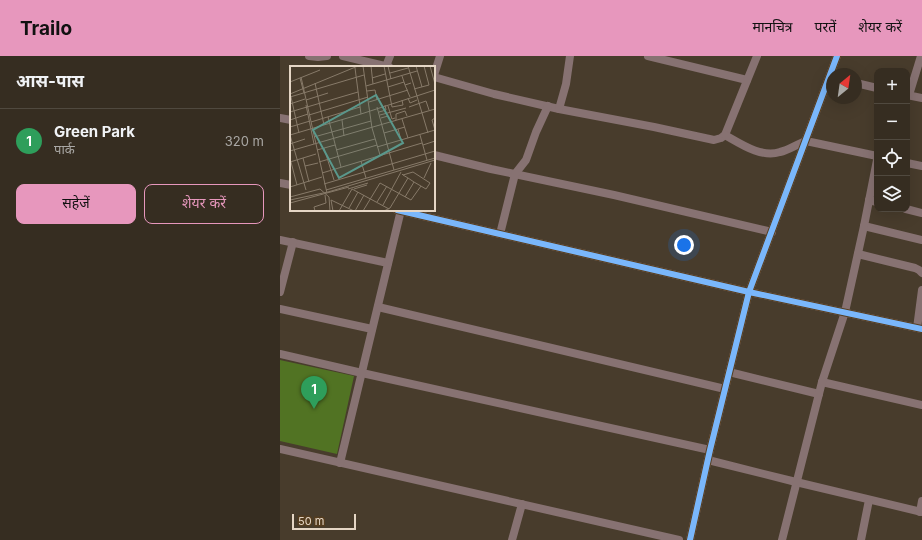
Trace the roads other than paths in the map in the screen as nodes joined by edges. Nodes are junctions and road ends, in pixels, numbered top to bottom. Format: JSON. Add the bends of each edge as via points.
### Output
{"nodes":[{"id":1,"x":309,"y":56,"type":"edge"},
{"id":2,"x":327,"y":56,"type":"edge"},
{"id":3,"x":343,"y":56,"type":"edge"},
{"id":4,"x":390,"y":56,"type":"edge"},
{"id":5,"x":440,"y":56,"type":"edge"},
{"id":6,"x":570,"y":56,"type":"edge"},
{"id":7,"x":648,"y":56,"type":"edge"},
{"id":8,"x":757,"y":56,"type":"edge"},
{"id":9,"x":838,"y":56,"type":"edge"},
{"id":10,"x":921,"y":56,"type":"edge"},
{"id":11,"x":384,"y":66,"type":"edge"},
{"id":12,"x":388,"y":66,"type":"edge"},
{"id":13,"x":834,"y":68,"type":"edge"},
{"id":14,"x":435,"y":73,"type":"edge"},
{"id":15,"x":435,"y":76,"type":"edge"},
{"id":16,"x":747,"y":80,"type":"junction"},
{"id":17,"x":862,"y":84,"type":"edge"},
{"id":18,"x":874,"y":87,"type":"edge"},
{"id":19,"x":910,"y":89,"type":"edge"},
{"id":20,"x":826,"y":90,"type":"edge"},
{"id":21,"x":910,"y":95,"type":"edge"},
{"id":22,"x":922,"y":98,"type":"edge"},
{"id":23,"x":548,"y":106,"type":"junction"},
{"id":24,"x":559,"y":109,"type":"junction"},
{"id":25,"x":280,"y":118,"type":"edge"},
{"id":26,"x":290,"y":120,"type":"edge"},
{"id":27,"x":725,"y":136,"type":"junction"},
{"id":28,"x":806,"y":141,"type":"junction"},
{"id":29,"x":435,"y":155,"type":"edge"},
{"id":30,"x":874,"y":155,"type":"edge"},
{"id":31,"x":910,"y":164,"type":"edge"},
{"id":32,"x":922,"y":166,"type":"edge"},
{"id":33,"x":515,"y":174,"type":"junction"},
{"id":34,"x":875,"y":176,"type":"edge"},
{"id":35,"x":280,"y":183,"type":"edge"},
{"id":36,"x":290,"y":185,"type":"edge"},
{"id":37,"x":873,"y":201,"type":"edge"},
{"id":38,"x":910,"y":210,"type":"edge"},
{"id":39,"x":399,"y":211,"type":"edge"},
{"id":40,"x":403,"y":211,"type":"edge"},
{"id":41,"x":922,"y":213,"type":"edge"},
{"id":42,"x":864,"y":226,"type":"junction"},
{"id":43,"x":772,"y":232,"type":"junction"},
{"id":44,"x":500,"y":234,"type":"junction"},
{"id":45,"x":280,"y":240,"type":"edge"},
{"id":46,"x":922,"y":240,"type":"edge"},
{"id":47,"x":293,"y":242,"type":"junction"},
{"id":48,"x":858,"y":254,"type":"junction"},
{"id":49,"x":388,"y":263,"type":"junction"},
{"id":50,"x":922,"y":273,"type":"edge"},
{"id":51,"x":922,"y":290,"type":"edge"},
{"id":52,"x":280,"y":292,"type":"edge"},
{"id":53,"x":749,"y":292,"type":"junction"},
{"id":54,"x":378,"y":307,"type":"junction"},
{"id":55,"x":280,"y":308,"type":"edge"},
{"id":56,"x":844,"y":312,"type":"junction"},
{"id":57,"x":372,"y":329,"type":"junction"},
{"id":58,"x":919,"y":329,"type":"edge"},
{"id":59,"x":280,"y":354,"type":"edge"},
{"id":60,"x":729,"y":372,"type":"junction"},
{"id":61,"x":362,"y":374,"type":"junction"},
{"id":62,"x":822,"y":382,"type":"junction"},
{"id":63,"x":725,"y":389,"type":"junction"},
{"id":64,"x":819,"y":394,"type":"junction"},
{"id":65,"x":922,"y":405,"type":"edge"},
{"id":66,"x":280,"y":449,"type":"edge"},
{"id":67,"x":710,"y":450,"type":"junction"},
{"id":68,"x":708,"y":460,"type":"junction"},
{"id":69,"x":340,"y":463,"type":"junction"},
{"id":70,"x":796,"y":482,"type":"junction"},
{"id":71,"x":869,"y":500,"type":"junction"},
{"id":72,"x":922,"y":501,"type":"edge"},
{"id":73,"x":522,"y":504,"type":"junction"},
{"id":74,"x":921,"y":512,"type":"edge"},
{"id":75,"x":512,"y":540,"type":"edge"},
{"id":76,"x":679,"y":540,"type":"edge"},
{"id":77,"x":690,"y":540,"type":"edge"},
{"id":78,"x":782,"y":540,"type":"edge"},
{"id":79,"x":861,"y":540,"type":"edge"}],
"edges":[{"from":1,"to":2,"type":"street"},
{"from":3,"to":11,"type":"street"},
{"from":4,"to":12,"type":"street"},
{"from":5,"to":14,"type":"street"},
{"from":6,"to":24,"type":"street"},
{"from":7,"to":16,"type":"street"},
{"from":8,"to":16,"type":"street"},
{"from":9,"to":13,"type":"street"},
{"from":10,"to":19,"type":"street"},
{"from":15,"to":23,"type":"street","via":[[494,94]]},
{"from":16,"to":27,"type":"street"},
{"from":17,"to":18,"type":"street"},
{"from":20,"to":28,"type":"street"},
{"from":21,"to":22,"type":"street"},
{"from":23,"to":24,"type":"street"},
{"from":23,"to":33,"type":"street","via":[[526,160]]},
{"from":24,"to":27,"type":"street","via":[[714,140]]},
{"from":25,"to":26,"type":"street"},
{"from":27,"to":28,"type":"street","via":[[769,154],[780,153]]},
{"from":28,"to":30,"type":"street"},
{"from":28,"to":43,"type":"street"},
{"from":29,"to":33,"type":"street"},
{"from":31,"to":32,"type":"street"},
{"from":33,"to":43,"type":"street"},
{"from":33,"to":44,"type":"street"},
{"from":34,"to":37,"type":"street"},
{"from":35,"to":36,"type":"street"},
{"from":37,"to":42,"type":"street"},
{"from":38,"to":41,"type":"street"},
{"from":39,"to":49,"type":"street"},
{"from":40,"to":44,"type":"street"},
{"from":42,"to":46,"type":"street"},
{"from":42,"to":48,"type":"street"},
{"from":43,"to":53,"type":"street"},
{"from":44,"to":53,"type":"street"},
{"from":45,"to":47,"type":"street"},
{"from":47,"to":49,"type":"street"},
{"from":47,"to":52,"type":"street"},
{"from":48,"to":50,"type":"street","via":[[914,268]]},
{"from":48,"to":56,"type":"street"},
{"from":49,"to":54,"type":"street"},
{"from":51,"to":58,"type":"street"},
{"from":53,"to":56,"type":"street"},
{"from":53,"to":60,"type":"street"},
{"from":54,"to":57,"type":"street"},
{"from":54,"to":63,"type":"street"},
{"from":55,"to":57,"type":"street"},
{"from":56,"to":58,"type":"street"},
{"from":56,"to":62,"type":"street"},
{"from":57,"to":61,"type":"street"},
{"from":59,"to":61,"type":"street"},
{"from":60,"to":63,"type":"street"},
{"from":60,"to":64,"type":"street"},
{"from":61,"to":67,"type":"street"},
{"from":61,"to":69,"type":"street"},
{"from":62,"to":64,"type":"street"},
{"from":62,"to":65,"type":"street"},
{"from":63,"to":67,"type":"street"},
{"from":64,"to":70,"type":"street"},
{"from":66,"to":69,"type":"street"},
{"from":67,"to":68,"type":"street"},
{"from":68,"to":70,"type":"street"},
{"from":68,"to":77,"type":"street"},
{"from":69,"to":73,"type":"street"},
{"from":70,"to":71,"type":"street"},
{"from":70,"to":78,"type":"street"},
{"from":71,"to":74,"type":"street"},
{"from":71,"to":79,"type":"street"},
{"from":72,"to":74,"type":"street"},
{"from":73,"to":75,"type":"street"},
{"from":73,"to":76,"type":"street"}]}
